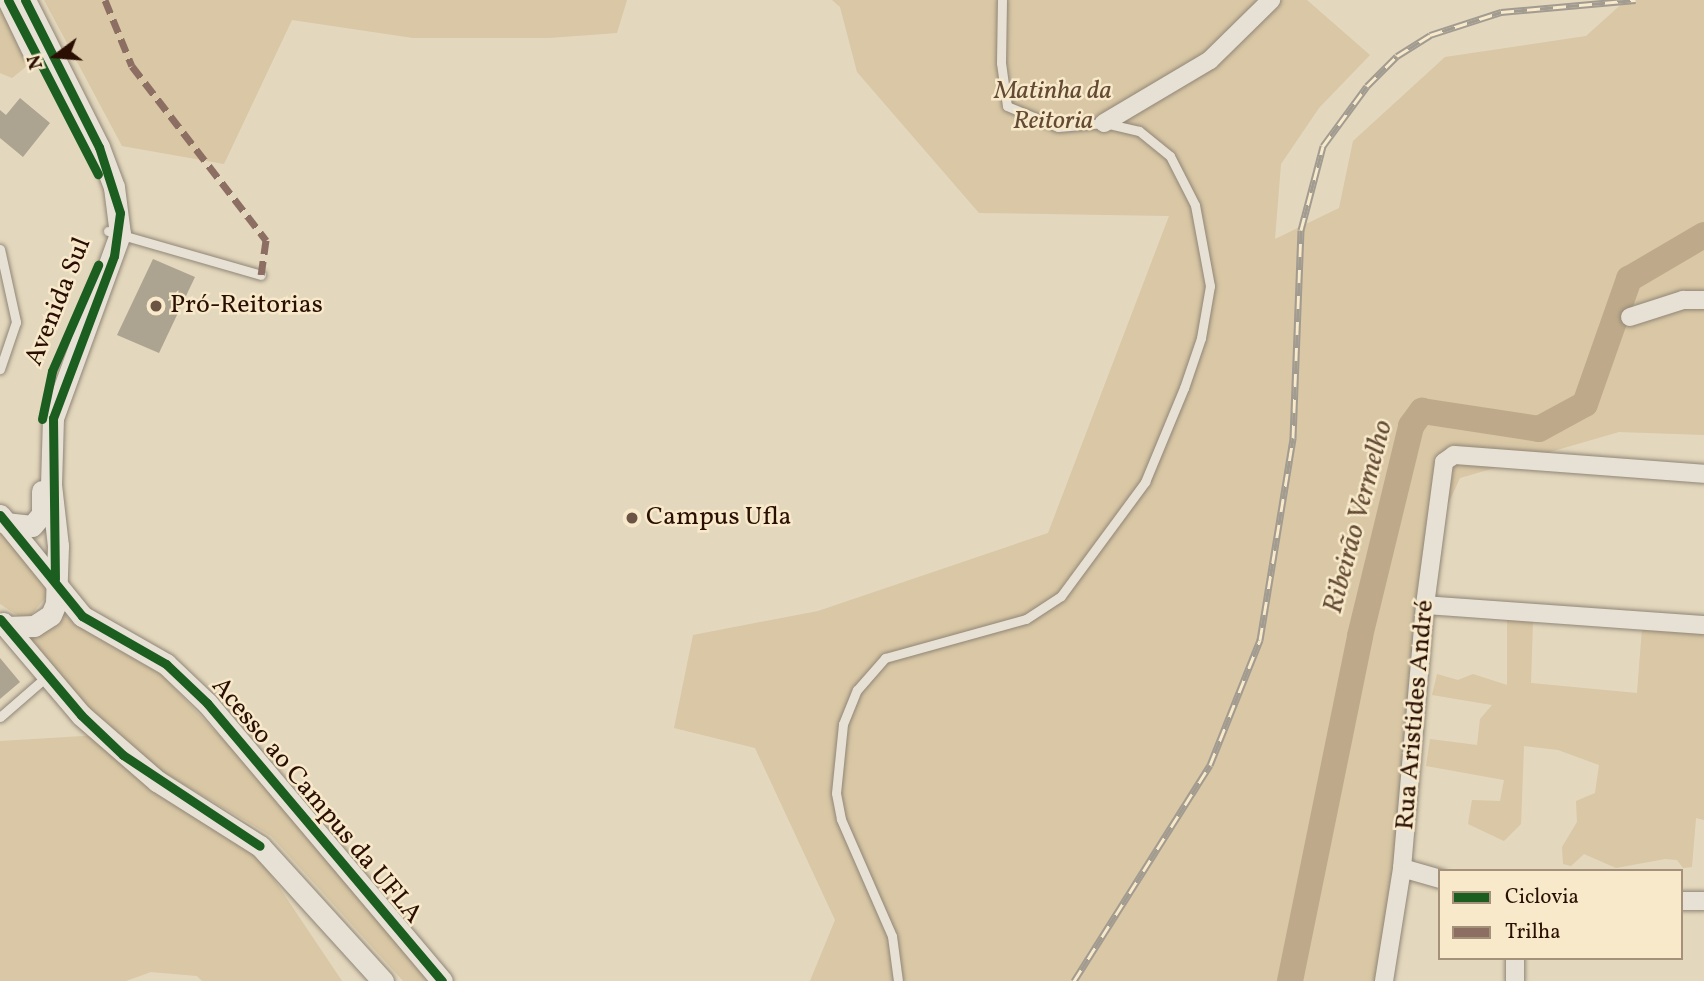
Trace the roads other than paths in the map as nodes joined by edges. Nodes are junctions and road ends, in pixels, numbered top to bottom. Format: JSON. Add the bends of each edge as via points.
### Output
{"nodes":[{"id":1,"x":8,"y":0,"type":"edge"},
{"id":2,"x":24,"y":0,"type":"edge"},
{"id":3,"x":1002,"y":0,"type":"edge"},
{"id":4,"x":1271,"y":0,"type":"edge"},
{"id":5,"x":1104,"y":123,"type":"junction"},
{"id":6,"x":114,"y":233,"type":"junction"},
{"id":7,"x":0,"y":249,"type":"edge"},
{"id":8,"x":261,"y":275,"type":"dead end"},
{"id":9,"x":1704,"y":300,"type":"edge"},
{"id":10,"x":1630,"y":317,"type":"dead end"},
{"id":11,"x":0,"y":369,"type":"edge"},
{"id":12,"x":1704,"y":474,"type":"edge"},
{"id":13,"x":3,"y":519,"type":"edge"},
{"id":14,"x":55,"y":579,"type":"junction"},
{"id":15,"x":1425,"y":605,"type":"junction"},
{"id":16,"x":4,"y":623,"type":"edge"},
{"id":17,"x":1704,"y":625,"type":"edge"},
{"id":18,"x":48,"y":676,"type":"junction"},
{"id":19,"x":0,"y":717,"type":"edge"},
{"id":20,"x":1402,"y":868,"type":"junction"},
{"id":21,"x":1438,"y":878,"type":"edge"},
{"id":22,"x":1683,"y":901,"type":"edge"},
{"id":23,"x":1704,"y":901,"type":"edge"},
{"id":24,"x":1515,"y":960,"type":"edge"},
{"id":25,"x":383,"y":981,"type":"edge"},
{"id":26,"x":442,"y":981,"type":"edge"},
{"id":27,"x":898,"y":981,"type":"edge"},
{"id":28,"x":1384,"y":981,"type":"edge"},
{"id":29,"x":1515,"y":981,"type":"edge"}],
"edges":[{"from":1,"to":6,"type":"street","name":"Avenida Sul","via":[[97,169]]},
{"from":2,"to":6,"type":"street","name":"Avenida Sul","via":[[99,147],[114,187]]},
{"from":3,"to":5,"type":"lane","via":[[1001,63],[1007,106],[1058,127]]},
{"from":4,"to":5,"type":"street","via":[[1210,60]]},
{"from":5,"to":27,"type":"lane","via":[[1139,131],[1170,156],[1195,205],[1210,286],[1201,338],[1145,482],[1061,596],[1026,619],[886,658],[857,690],[843,724],[836,793],[841,819],[892,936]]},
{"from":6,"to":8,"type":"lane"},
{"from":6,"to":13,"type":"street","name":"Avenida Sul","via":[[46,391],[40,463],[42,513],[32,526]]},
{"from":6,"to":14,"type":"street","name":"Avenida Sul","via":[[53,418]]},
{"from":7,"to":11,"type":"lane","via":[[16,322]]},
{"from":9,"to":10,"type":"street","via":[[1684,300]]},
{"from":12,"to":15,"type":"street","name":"Rua Aristides André","via":[[1454,456],[1441,470]]},
{"from":13,"to":14,"type":"street","name":"Acesso ao Campus da UFLA"},
{"from":14,"to":16,"type":"street","name":"Avenida Sul","via":[[56,603],[51,615],[34,626]]},
{"from":14,"to":26,"type":"street","name":"Acesso ao Campus da UFLA","via":[[82,616],[166,664],[207,703]]},
{"from":15,"to":17,"type":"street"},
{"from":15,"to":20,"type":"street","name":"Rua Aristides André"},
{"from":16,"to":18,"type":"street"},
{"from":18,"to":19,"type":"lane"},
{"from":18,"to":25,"type":"street","via":[[80,715],[123,755],[260,846]]},
{"from":20,"to":21,"type":"street"},
{"from":20,"to":28,"type":"street","name":"Rua Aristides André"},
{"from":22,"to":23,"type":"street"},
{"from":24,"to":29,"type":"street"}]}
